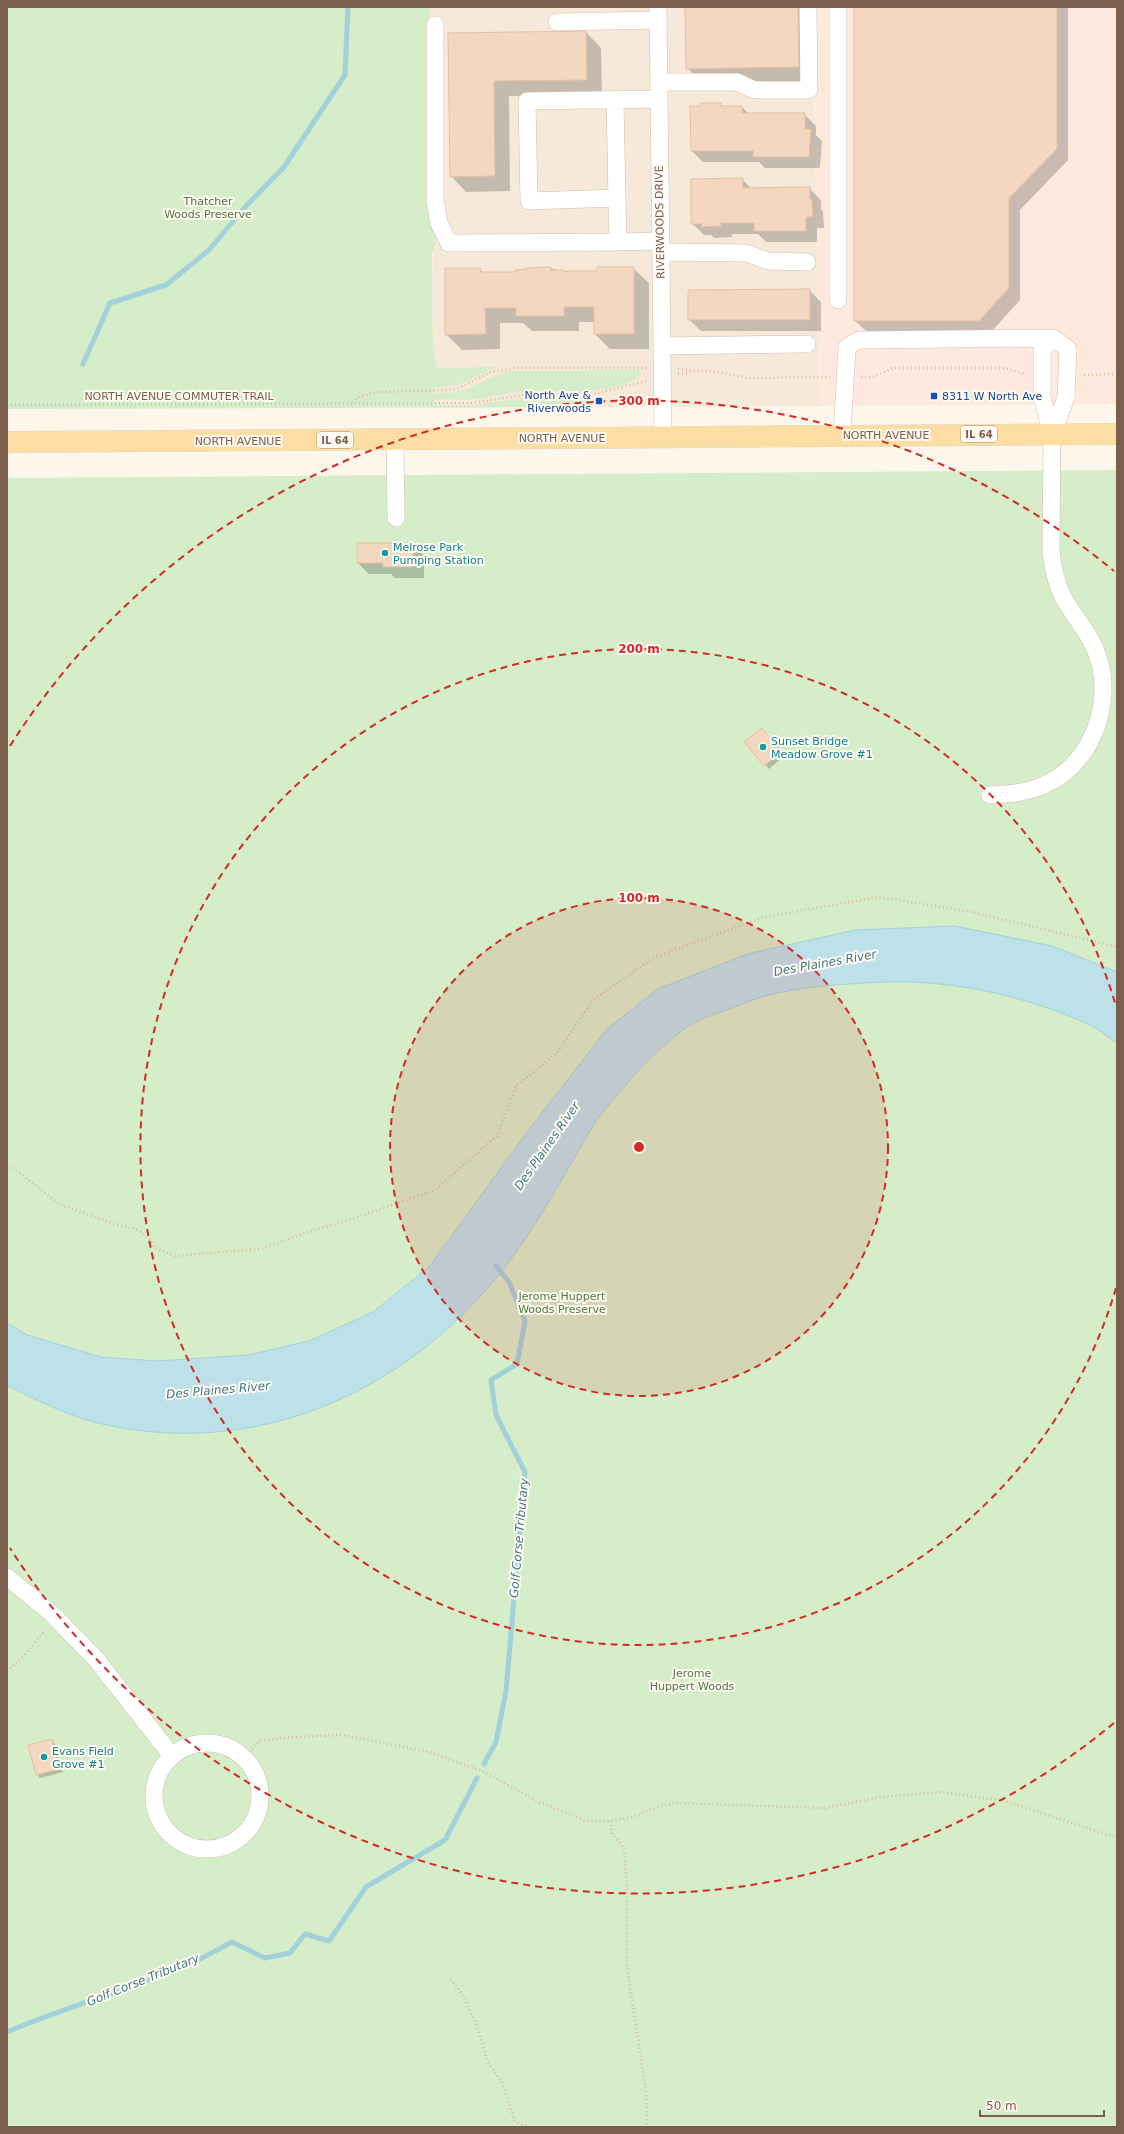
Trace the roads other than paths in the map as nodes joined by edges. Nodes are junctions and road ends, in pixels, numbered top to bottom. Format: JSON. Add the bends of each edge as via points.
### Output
{"nodes":[{"id":1,"x":808,"y":7,"type":"edge"},
{"id":2,"x":838,"y":7,"type":"edge"},
{"id":3,"x":658,"y":13,"type":"edge"},
{"id":4,"x":557,"y":22,"type":"dead end"},
{"id":5,"x":435,"y":25,"type":"dead end"},
{"id":6,"x":659,"y":82,"type":"junction"},
{"id":7,"x":659,"y":99,"type":"junction"},
{"id":8,"x":615,"y":100,"type":"junction"},
{"id":9,"x":617,"y":198,"type":"junction"},
{"id":10,"x":618,"y":242,"type":"junction"},
{"id":11,"x":661,"y":247,"type":"junction"},
{"id":12,"x":807,"y":262,"type":"dead end"},
{"id":13,"x":838,"y":300,"type":"dead end"},
{"id":14,"x":1053,"y":338,"type":"junction"},
{"id":15,"x":807,"y":344,"type":"dead end"},
{"id":16,"x":662,"y":346,"type":"junction"},
{"id":17,"x":1052,"y":434,"type":"junction"},
{"id":18,"x":1117,"y":434,"type":"edge"},
{"id":19,"x":842,"y":436,"type":"junction"},
{"id":20,"x":663,"y":437,"type":"junction"},
{"id":21,"x":394,"y":439,"type":"junction"},
{"id":22,"x":7,"y":442,"type":"edge"},
{"id":23,"x":396,"y":518,"type":"dead end"},
{"id":24,"x":990,"y":795,"type":"dead end"},
{"id":25,"x":7,"y":1577,"type":"edge"},
{"id":26,"x":172,"y":1756,"type":"junction"}],
"edges":[{"from":1,"to":6,"type":"street","via":[[809,90],[754,90],[737,82]]},
{"from":2,"to":13,"type":"street"},
{"from":3,"to":4,"type":"street"},
{"from":3,"to":6,"type":"street","name":"RIVERWOODS DRIVE"},
{"from":5,"to":10,"type":"street","via":[[435,200],[439,223],[449,244]]},
{"from":6,"to":7,"type":"street","name":"RIVERWOODS DRIVE"},
{"from":7,"to":8,"type":"street"},
{"from":7,"to":11,"type":"street","name":"RIVERWOODS DRIVE"},
{"from":8,"to":9,"type":"street"},
{"from":8,"to":9,"type":"street","via":[[527,101],[528,201]]},
{"from":9,"to":10,"type":"street"},
{"from":10,"to":11,"type":"street"},
{"from":11,"to":12,"type":"street","via":[[746,253],[768,262]]},
{"from":11,"to":16,"type":"street","name":"RIVERWOODS DRIVE"},
{"from":14,"to":17,"type":"street","via":[[1042,350],[1042,397]]},
{"from":14,"to":17,"type":"street","via":[[1068,348],[1068,375],[1066,398]]},
{"from":14,"to":19,"type":"street","via":[[859,340],[847,347]]},
{"from":15,"to":16,"type":"street"},
{"from":16,"to":20,"type":"street","name":"RIVERWOODS DRIVE"},
{"from":17,"to":18,"type":"main road","name":"NORTH AVENUE","number":"IL 64"},
{"from":17,"to":19,"type":"main road","name":"NORTH AVENUE","number":"IL 64"},
{"from":17,"to":24,"type":"street","via":[[1053,568],[1063,596],[1091,638],[1099,661],[1102,708],[1094,736],[1074,764],[1061,776],[1025,792]]},
{"from":19,"to":20,"type":"main road","name":"NORTH AVENUE","number":"IL 64"},
{"from":20,"to":21,"type":"main road","name":"NORTH AVENUE","number":"IL 64"},
{"from":21,"to":22,"type":"main road","name":"NORTH AVENUE","number":"IL 64"},
{"from":21,"to":23,"type":"street"},
{"from":25,"to":26,"type":"street","via":[[56,1618],[107,1671]]},
{"from":26,"to":26,"type":"street","via":[[161,1770],[155,1786],[154,1804],[160,1821],[171,1835],[185,1845],[203,1849],[220,1847],[236,1840],[249,1828],[257,1812],[260,1795],[256,1777],[244,1758],[235,1751],[219,1745],[202,1743],[186,1747]]}]}
